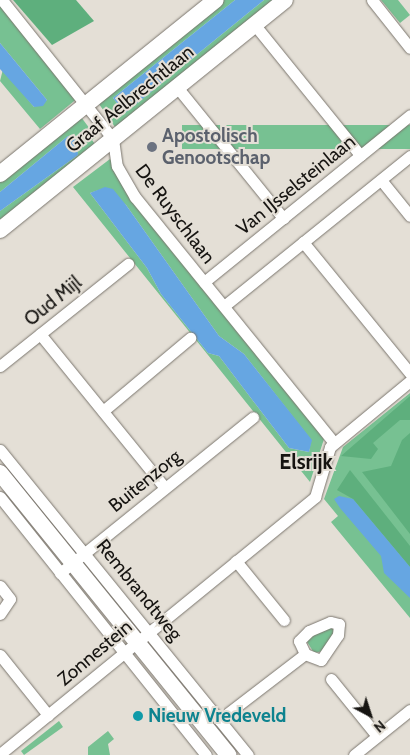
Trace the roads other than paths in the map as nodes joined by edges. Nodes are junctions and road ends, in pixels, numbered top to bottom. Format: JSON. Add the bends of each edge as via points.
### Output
{"nodes":[{"id":1,"x":2,"y":0,"type":"edge"},
{"id":2,"x":216,"y":0,"type":"edge"},
{"id":3,"x":285,"y":0,"type":"edge"},
{"id":4,"x":372,"y":0,"type":"edge"},
{"id":5,"x":254,"y":24,"type":"junction"},
{"id":6,"x":410,"y":48,"type":"edge"},
{"id":7,"x":177,"y":87,"type":"junction"},
{"id":8,"x":87,"y":104,"type":"junction"},
{"id":9,"x":410,"y":115,"type":"edge"},
{"id":10,"x":113,"y":139,"type":"junction"},
{"id":11,"x":360,"y":155,"type":"junction"},
{"id":12,"x":410,"y":156,"type":"edge"},
{"id":13,"x":0,"y":174,"type":"edge"},
{"id":14,"x":381,"y":180,"type":"junction"},
{"id":15,"x":410,"y":216,"type":"edge"},
{"id":16,"x":283,"y":218,"type":"junction"},
{"id":17,"x":0,"y":230,"type":"edge"},
{"id":18,"x":303,"y":242,"type":"junction"},
{"id":19,"x":128,"y":264,"type":"dead end"},
{"id":20,"x":204,"y":282,"type":"junction"},
{"id":21,"x":224,"y":306,"type":"junction"},
{"id":22,"x":40,"y":334,"type":"junction"},
{"id":23,"x":190,"y":338,"type":"dead end"},
{"id":24,"x":0,"y":366,"type":"edge"},
{"id":25,"x":410,"y":373,"type":"edge"},
{"id":26,"x":410,"y":381,"type":"edge"},
{"id":27,"x":103,"y":411,"type":"junction"},
{"id":28,"x":253,"y":417,"type":"dead end"},
{"id":29,"x":334,"y":443,"type":"junction"},
{"id":30,"x":0,"y":450,"type":"edge"},
{"id":31,"x":0,"y":473,"type":"edge"},
{"id":32,"x":164,"y":488,"type":"junction"},
{"id":33,"x":4,"y":493,"type":"edge"},
{"id":34,"x":79,"y":557,"type":"junction"},
{"id":35,"x":236,"y":561,"type":"junction"},
{"id":36,"x":60,"y":573,"type":"junction"},
{"id":37,"x":0,"y":586,"type":"edge"},
{"id":38,"x":0,"y":614,"type":"edge"},
{"id":39,"x":284,"y":620,"type":"dead end"},
{"id":40,"x":143,"y":636,"type":"junction"},
{"id":41,"x":124,"y":654,"type":"junction"},
{"id":42,"x":304,"y":654,"type":"dead end"},
{"id":43,"x":0,"y":655,"type":"edge"},
{"id":44,"x":330,"y":679,"type":"dead end"},
{"id":45,"x":410,"y":710,"type":"edge"},
{"id":46,"x":48,"y":715,"type":"junction"},
{"id":47,"x":219,"y":720,"type":"junction"},
{"id":48,"x":377,"y":736,"type":"junction"},
{"id":49,"x":369,"y":750,"type":"edge"},
{"id":50,"x":0,"y":754,"type":"edge"},
{"id":51,"x":206,"y":755,"type":"edge"},
{"id":52,"x":228,"y":755,"type":"edge"},
{"id":53,"x":248,"y":755,"type":"edge"},
{"id":54,"x":354,"y":755,"type":"edge"}],
"edges":[{"from":1,"to":8,"type":"street","name":"De Ruyschlaan"},
{"from":2,"to":8,"type":"street","name":"Graaf Aelbrechtlaan"},
{"from":3,"to":5,"type":"street","name":"Graaf Aelbrechtlaan"},
{"from":4,"to":6,"type":"street"},
{"from":5,"to":7,"type":"street","name":"Graaf Aelbrechtlaan"},
{"from":5,"to":11,"type":"street"},
{"from":7,"to":10,"type":"street","name":"Graaf Aelbrechtlaan"},
{"from":7,"to":16,"type":"street"},
{"from":8,"to":10,"type":"street","name":"De Ruyschlaan"},
{"from":8,"to":13,"type":"street","name":"Graaf Aelbrechtlaan"},
{"from":9,"to":11,"type":"street","name":"Van IJsselsteinlaan"},
{"from":10,"to":17,"type":"street","name":"Graaf Aelbrechtlaan"},
{"from":10,"to":20,"type":"street","name":"De Ruyschlaan","via":[[117,166],[135,197]]},
{"from":11,"to":16,"type":"street","name":"Van IJsselsteinlaan"},
{"from":12,"to":14,"type":"street"},
{"from":14,"to":15,"type":"street"},
{"from":14,"to":18,"type":"street"},
{"from":16,"to":20,"type":"street","name":"Van IJsselsteinlaan"},
{"from":18,"to":21,"type":"street"},
{"from":18,"to":25,"type":"street"},
{"from":19,"to":22,"type":"street","name":"Oud Mijl"},
{"from":20,"to":21,"type":"street","name":"De Ruyschlaan"},
{"from":21,"to":29,"type":"street","name":"De Ruyschlaan"},
{"from":22,"to":24,"type":"street","name":"Oud Mijl"},
{"from":22,"to":27,"type":"street"},
{"from":23,"to":27,"type":"street"},
{"from":26,"to":29,"type":"street"},
{"from":27,"to":32,"type":"street"},
{"from":28,"to":32,"type":"street","name":"Buitenzorg"},
{"from":29,"to":35,"type":"street","name":"Zonnestein","via":[[315,497]]},
{"from":30,"to":34,"type":"street","name":"Rembrandtweg"},
{"from":31,"to":33,"type":"street","name":"Rembrandtweg"},
{"from":32,"to":34,"type":"street","name":"Buitenzorg"},
{"from":33,"to":34,"type":"street","name":"Rembrandtweg"},
{"from":33,"to":36,"type":"street","name":"Rembrandtweg"},
{"from":34,"to":36,"type":"street","name":"Buitenzorg"},
{"from":34,"to":40,"type":"street","name":"Rembrandtweg"},
{"from":35,"to":39,"type":"street"},
{"from":35,"to":40,"type":"street","name":"Zonnestein"},
{"from":36,"to":41,"type":"street","name":"Rembrandtweg"},
{"from":37,"to":38,"type":"street","via":[[10,599]]},
{"from":40,"to":41,"type":"street","name":"Zonnestein"},
{"from":40,"to":47,"type":"street","name":"Rembrandtweg"},
{"from":40,"to":52,"type":"street","name":"Rembrandtweg"},
{"from":41,"to":46,"type":"street","name":"Zonnestein"},
{"from":41,"to":51,"type":"street","name":"Rembrandtweg"},
{"from":42,"to":47,"type":"street"},
{"from":43,"to":46,"type":"street"},
{"from":44,"to":48,"type":"street"},
{"from":45,"to":48,"type":"street"},
{"from":46,"to":50,"type":"street","name":"Zonnestein"},
{"from":47,"to":53,"type":"street","name":"Rembrandtweg"},
{"from":48,"to":49,"type":"street"},
{"from":49,"to":54,"type":"street"}]}
